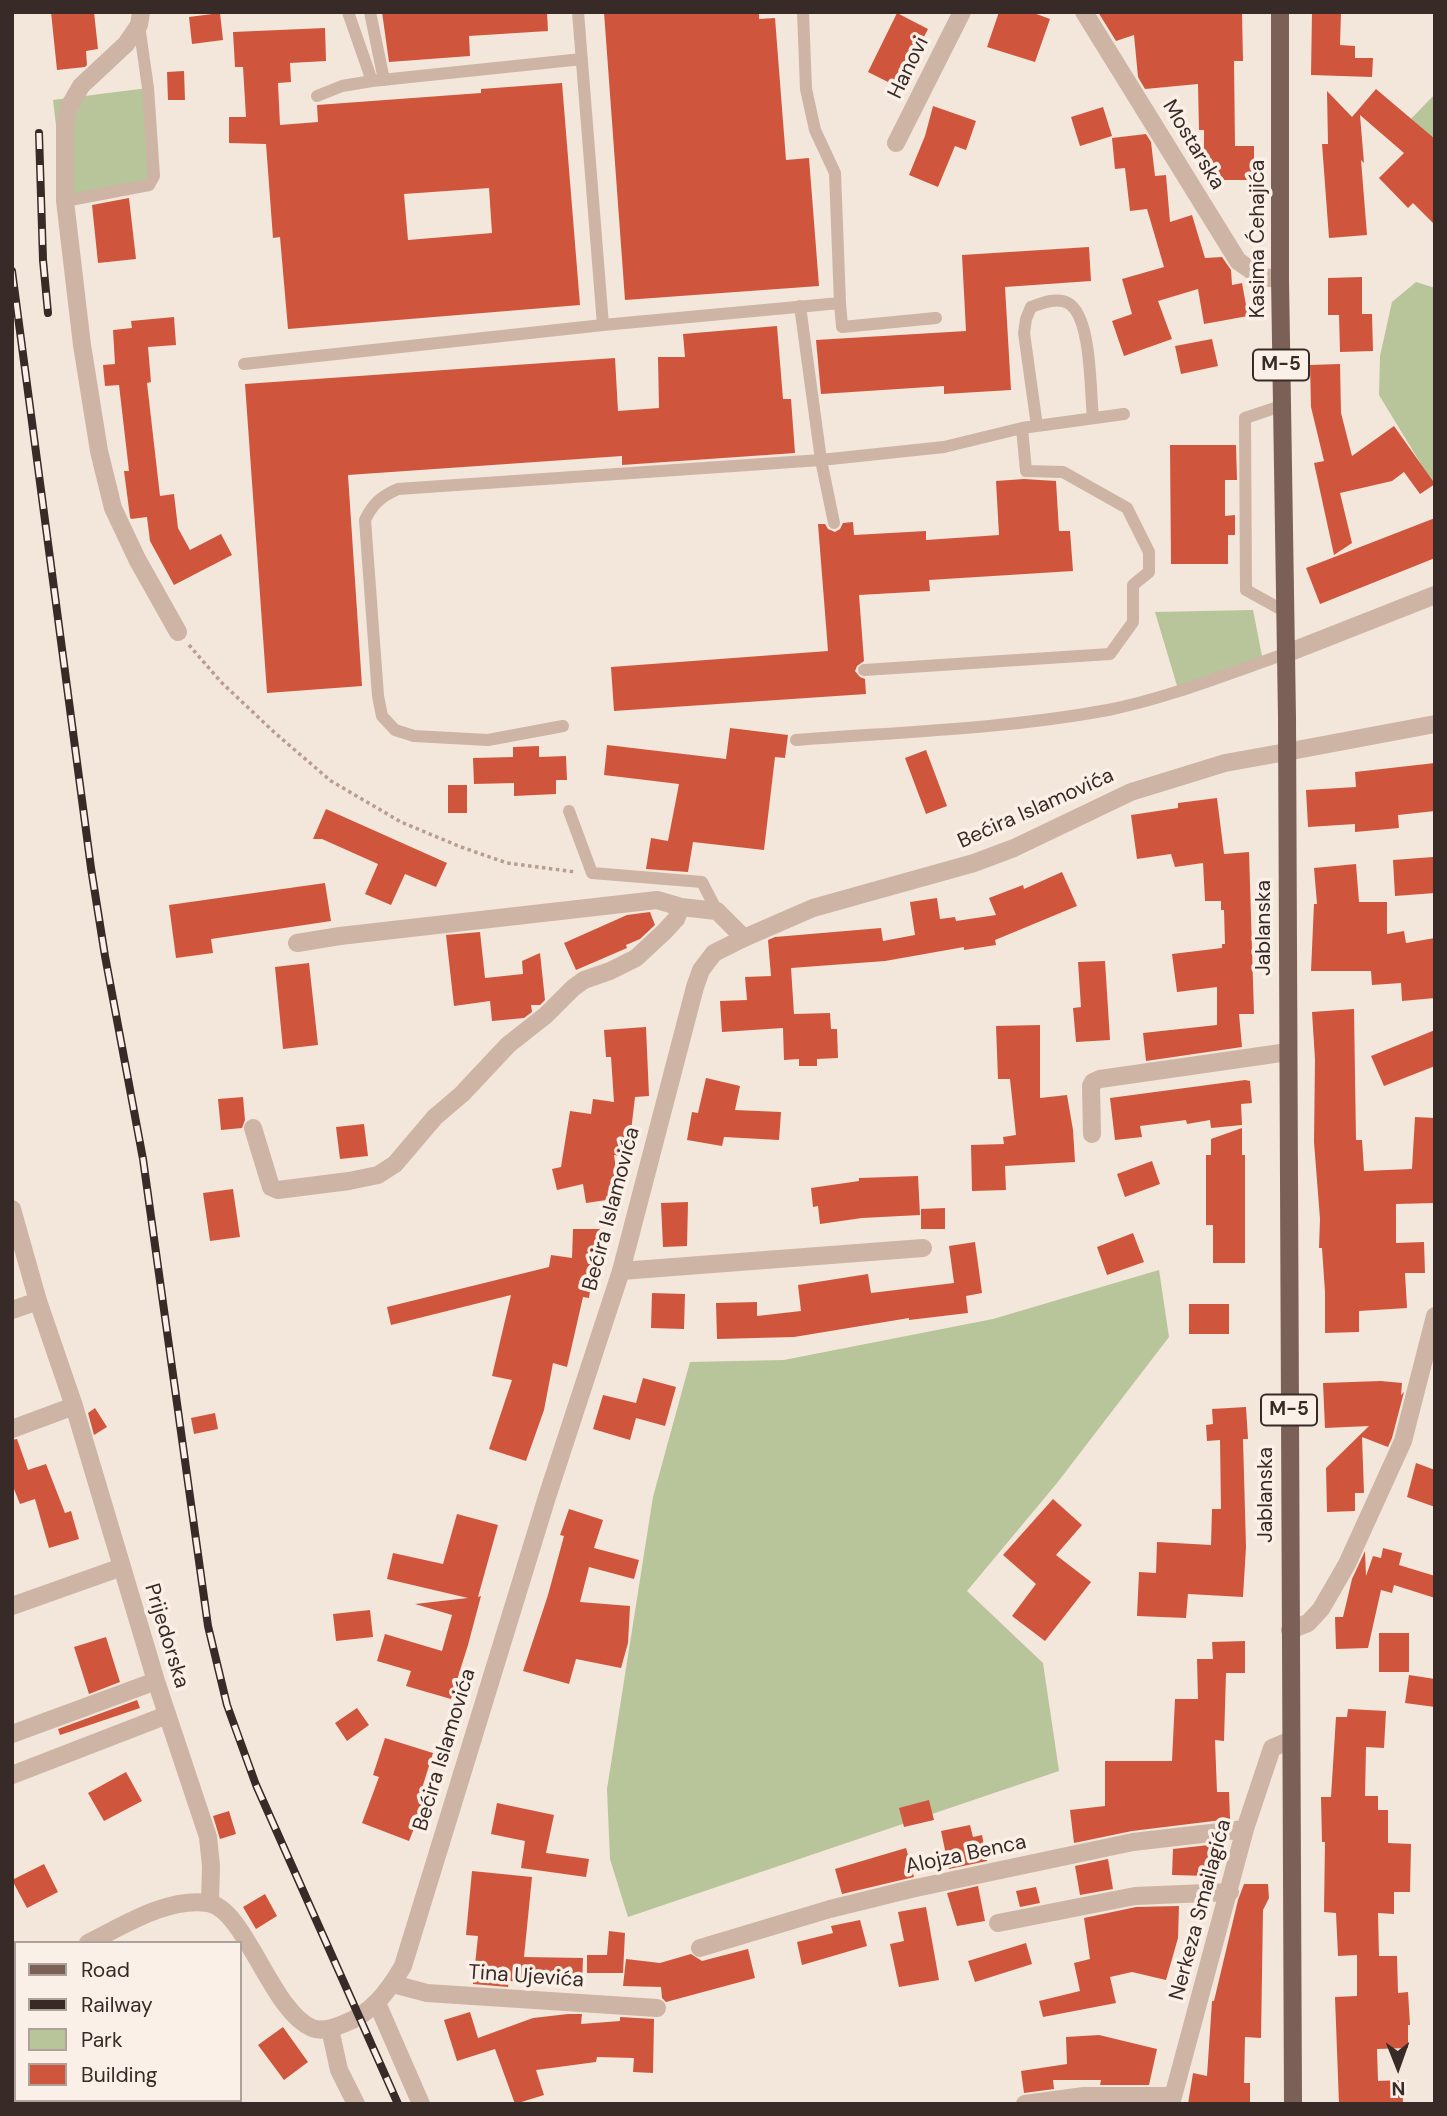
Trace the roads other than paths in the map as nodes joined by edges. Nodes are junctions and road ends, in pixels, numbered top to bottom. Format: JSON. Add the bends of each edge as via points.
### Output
{"nodes":[{"id":1,"x":348,"y":12,"type":"edge"},
{"id":2,"x":370,"y":12,"type":"edge"},
{"id":3,"x":578,"y":12,"type":"edge"},
{"id":4,"x":803,"y":12,"type":"edge"},
{"id":5,"x":961,"y":12,"type":"edge"},
{"id":6,"x":1084,"y":12,"type":"edge"},
{"id":7,"x":1280,"y":12,"type":"edge"},
{"id":8,"x":140,"y":18,"type":"edge"},
{"id":9,"x":582,"y":59,"type":"junction"},
{"id":10,"x":378,"y":81,"type":"junction"},
{"id":11,"x":317,"y":96,"type":"dead end"},
{"id":12,"x":896,"y":143,"type":"dead end"},
{"id":13,"x":65,"y":201,"type":"junction"},
{"id":14,"x":1280,"y":279,"type":"junction"},
{"id":15,"x":840,"y":303,"type":"junction"},
{"id":16,"x":800,"y":306,"type":"junction"},
{"id":17,"x":936,"y":318,"type":"dead end"},
{"id":18,"x":603,"y":325,"type":"junction"},
{"id":19,"x":244,"y":364,"type":"dead end"},
{"id":20,"x":1281,"y":406,"type":"junction"},
{"id":21,"x":1124,"y":414,"type":"dead end"},
{"id":22,"x":1093,"y":418,"type":"junction"},
{"id":23,"x":1037,"y":426,"type":"junction"},
{"id":24,"x":1022,"y":428,"type":"junction"},
{"id":25,"x":821,"y":460,"type":"junction"},
{"id":26,"x":834,"y":523,"type":"dead end"},
{"id":27,"x":1435,"y":595,"type":"edge"},
{"id":28,"x":1284,"y":611,"type":"junction"},
{"id":29,"x":178,"y":632,"type":"road end"},
{"id":30,"x":1285,"y":654,"type":"junction"},
{"id":31,"x":864,"y":670,"type":"dead end"},
{"id":32,"x":1287,"y":717,"type":"joint"},
{"id":33,"x":1435,"y":724,"type":"edge"},
{"id":34,"x":563,"y":726,"type":"dead end"},
{"id":35,"x":796,"y":740,"type":"dead end"},
{"id":36,"x":1286,"y":752,"type":"junction"},
{"id":37,"x":569,"y":811,"type":"dead end"},
{"id":38,"x":681,"y":908,"type":"junction"},
{"id":39,"x":717,"y":911,"type":"junction"},
{"id":40,"x":744,"y":938,"type":"junction"},
{"id":41,"x":297,"y":943,"type":"dead end"},
{"id":42,"x":1288,"y":1052,"type":"junction"},
{"id":43,"x":253,"y":1128,"type":"dead end"},
{"id":44,"x":1092,"y":1134,"type":"dead end"},
{"id":45,"x":12,"y":1209,"type":"edge"},
{"id":46,"x":16,"y":1243,"type":"edge"},
{"id":47,"x":923,"y":1248,"type":"dead end"},
{"id":48,"x":621,"y":1271,"type":"junction"},
{"id":49,"x":38,"y":1301,"type":"junction"},
{"id":50,"x":12,"y":1310,"type":"edge"},
{"id":51,"x":1435,"y":1316,"type":"edge"},
{"id":52,"x":74,"y":1406,"type":"junction"},
{"id":53,"x":12,"y":1429,"type":"edge"},
{"id":54,"x":122,"y":1567,"type":"junction"},
{"id":55,"x":12,"y":1606,"type":"edge"},
{"id":56,"x":1290,"y":1630,"type":"junction"},
{"id":57,"x":156,"y":1681,"type":"junction"},
{"id":58,"x":167,"y":1715,"type":"junction"},
{"id":59,"x":12,"y":1734,"type":"edge"},
{"id":60,"x":1291,"y":1740,"type":"junction"},
{"id":61,"x":12,"y":1775,"type":"edge"},
{"id":62,"x":1245,"y":1829,"type":"junction"},
{"id":63,"x":1230,"y":1892,"type":"junction"},
{"id":64,"x":210,"y":1903,"type":"junction"},
{"id":65,"x":998,"y":1923,"type":"dead end"},
{"id":66,"x":92,"y":1941,"type":"edge"},
{"id":67,"x":700,"y":1948,"type":"dead end"},
{"id":68,"x":393,"y":1984,"type":"junction"},
{"id":69,"x":377,"y":2003,"type":"junction"},
{"id":70,"x":657,"y":2008,"type":"dead end"},
{"id":71,"x":330,"y":2029,"type":"junction"},
{"id":72,"x":1172,"y":2100,"type":"edge"},
{"id":73,"x":356,"y":2104,"type":"edge"},
{"id":74,"x":421,"y":2104,"type":"edge"},
{"id":75,"x":1025,"y":2104,"type":"edge"},
{"id":76,"x":1293,"y":2104,"type":"edge"}],
"edges":[{"from":1,"to":10,"type":"lane"},
{"from":2,"to":10,"type":"lane"},
{"from":3,"to":9,"type":"lane"},
{"from":4,"to":15,"type":"lane","via":[[806,89],[815,130],[835,173]]},
{"from":5,"to":12,"type":"street","name":"Hanovi"},
{"from":6,"to":14,"type":"street","name":"Mostarska","via":[[1238,261],[1261,277]]},
{"from":7,"to":14,"type":"main road","name":"Kasima Ćehajića","number":"M-5"},
{"from":8,"to":13,"type":"street","via":[[126,44],[81,86],[69,107]]},
{"from":8,"to":13,"type":"lane","via":[[154,176],[149,185]]},
{"from":9,"to":10,"type":"lane"},
{"from":9,"to":18,"type":"lane"},
{"from":10,"to":11,"type":"lane","via":[[342,86]]},
{"from":13,"to":29,"type":"street","via":[[82,345],[113,508]]},
{"from":14,"to":20,"type":"main road","name":"Kasima Ćehajića","number":"M-5"},
{"from":15,"to":16,"type":"lane"},
{"from":15,"to":17,"type":"lane","via":[[842,327]]},
{"from":16,"to":18,"type":"lane"},
{"from":16,"to":25,"type":"lane"},
{"from":18,"to":19,"type":"lane"},
{"from":20,"to":28,"type":"main road","name":"Kasima Ćehajića","number":"M-5"},
{"from":20,"to":28,"type":"lane","via":[[1245,418],[1245,577],[1246,590]]},
{"from":21,"to":22,"type":"lane"},
{"from":22,"to":23,"type":"lane"},
{"from":22,"to":23,"type":"lane","via":[[1085,333],[1077,310],[1066,302],[1048,300],[1031,307],[1024,332]]},
{"from":23,"to":24,"type":"lane"},
{"from":24,"to":25,"type":"lane","via":[[944,447]]},
{"from":24,"to":31,"type":"lane","via":[[1026,471],[1063,472],[1127,508],[1149,552],[1149,572],[1133,585],[1133,622],[1110,654]]},
{"from":25,"to":26,"type":"lane"},
{"from":25,"to":34,"type":"lane","via":[[398,489],[382,496],[365,520],[382,716],[395,730],[414,736],[488,740]]},
{"from":27,"to":30,"type":"street"},
{"from":28,"to":30,"type":"main road","name":"Kasima Ćehajića","number":"M-5"},
{"from":30,"to":32,"type":"main road","name":"Kasima Ćehajića","number":"M-5"},
{"from":30,"to":35,"type":"lane","via":[[1110,709],[1034,722]]},
{"from":32,"to":36,"type":"main road","name":"Jablanska","number":"M-5"},
{"from":33,"to":36,"type":"street","name":"Bećira Islamovića"},
{"from":36,"to":40,"type":"street","name":"Bećira Islamovića","via":[[1225,763],[1131,792],[1014,848],[813,908]]},
{"from":36,"to":42,"type":"main road","name":"Jablanska","number":"M-5"},
{"from":37,"to":39,"type":"lane","via":[[592,873],[702,882]]},
{"from":38,"to":39,"type":"street"},
{"from":38,"to":41,"type":"street","via":[[657,900]]},
{"from":38,"to":43,"type":"street","via":[[676,919],[636,958],[583,980],[508,1045],[395,1164],[377,1175],[278,1190],[271,1187]]},
{"from":39,"to":40,"type":"street"},
{"from":40,"to":48,"type":"street","name":"Bećira Islamovića","via":[[714,953],[701,970]]},
{"from":42,"to":44,"type":"street","via":[[1100,1079],[1091,1086]]},
{"from":42,"to":56,"type":"main road","name":"Jablanska","number":"M-5"},
{"from":45,"to":46,"type":"street","name":"Prijedorska"},
{"from":46,"to":49,"type":"street","name":"Prijedorska"},
{"from":47,"to":48,"type":"street"},
{"from":48,"to":68,"type":"street","name":"Bećira Islamovića","via":[[403,1966]]},
{"from":49,"to":50,"type":"street"},
{"from":49,"to":52,"type":"street","name":"Prijedorska"},
{"from":51,"to":56,"type":"street","via":[[1403,1441],[1347,1564],[1321,1609],[1308,1623]]},
{"from":52,"to":53,"type":"street"},
{"from":52,"to":54,"type":"street","name":"Prijedorska"},
{"from":54,"to":55,"type":"street"},
{"from":54,"to":57,"type":"street","name":"Prijedorska"},
{"from":56,"to":60,"type":"main road","name":"Jablanska","number":"M-5"},
{"from":57,"to":58,"type":"street","name":"Prijedorska"},
{"from":57,"to":59,"type":"street"},
{"from":58,"to":61,"type":"street"},
{"from":58,"to":64,"type":"street","name":"Prijedorska","via":[[208,1837]]},
{"from":60,"to":62,"type":"street","name":"Nerkeza Smailagića","via":[[1272,1748]]},
{"from":60,"to":76,"type":"main road","name":"Jablanska","number":"M-5"},
{"from":62,"to":63,"type":"street","name":"Nerkeza Smailagića"},
{"from":62,"to":67,"type":"street","name":"Alojza Benca","via":[[1133,1842],[911,1889]]},
{"from":63,"to":65,"type":"street","via":[[1135,1896]]},
{"from":63,"to":72,"type":"street","name":"Nerkeza Smailagića"},
{"from":64,"to":66,"type":"street","via":[[167,1907]]},
{"from":64,"to":71,"type":"street","via":[[224,1911],[300,2021],[314,2029]]},
{"from":68,"to":69,"type":"street","name":"Bećira Islamovića"},
{"from":68,"to":70,"type":"street","name":"Tina Ujevića","via":[[427,1993]]},
{"from":69,"to":71,"type":"street","name":"Bećira Islamovića","via":[[358,2018]]},
{"from":69,"to":74,"type":"street"},
{"from":71,"to":73,"type":"street","via":[[339,2070]]},
{"from":72,"to":75,"type":"street","via":[[1084,2096]]}]}
